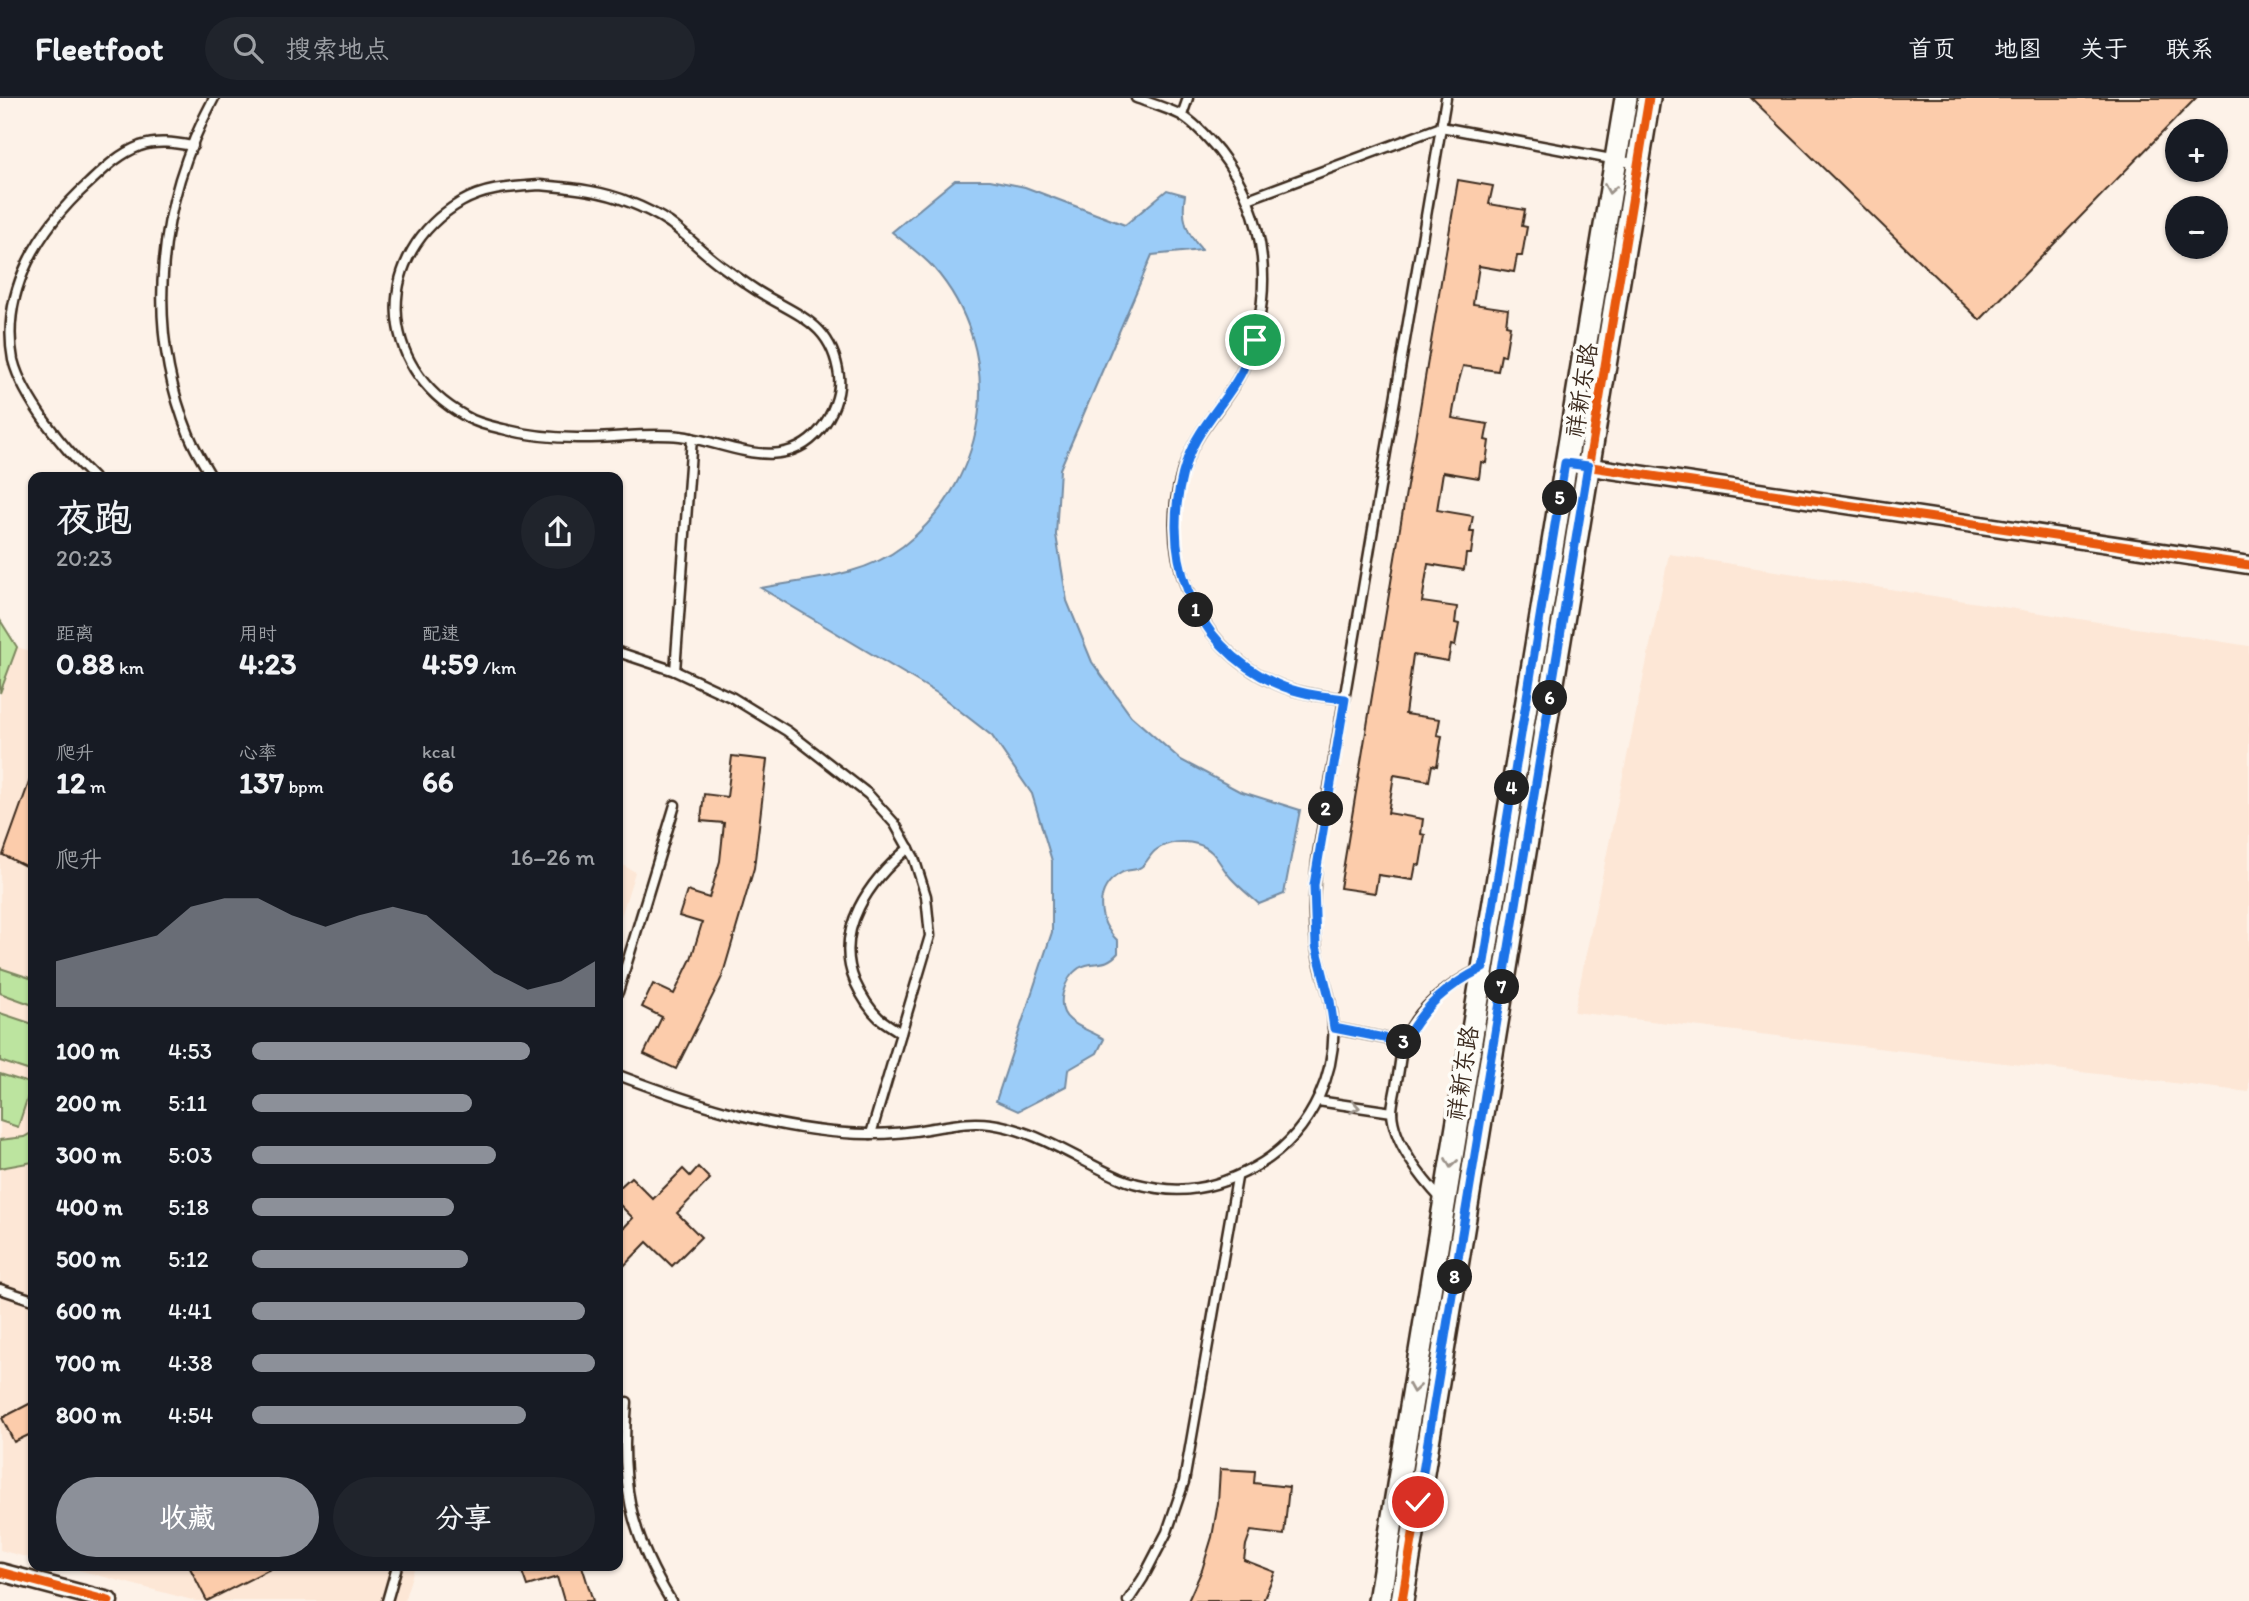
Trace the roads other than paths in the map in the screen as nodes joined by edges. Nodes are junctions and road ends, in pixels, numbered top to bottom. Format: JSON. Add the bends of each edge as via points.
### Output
{"nodes":[{"id":1,"x":214,"y":98,"type":"edge"},
{"id":2,"x":1136,"y":98,"type":"edge"},
{"id":3,"x":1188,"y":98,"type":"edge"},
{"id":4,"x":1446,"y":98,"type":"edge"},
{"id":5,"x":1626,"y":98,"type":"edge"},
{"id":6,"x":1649,"y":98,"type":"edge"},
{"id":7,"x":1182,"y":115,"type":"junction"},
{"id":8,"x":1441,"y":127,"type":"junction"},
{"id":9,"x":193,"y":146,"type":"junction"},
{"id":10,"x":1615,"y":159,"type":"junction"},
{"id":11,"x":1638,"y":164,"type":"junction"},
{"id":12,"x":1248,"y":199,"type":"junction"},
{"id":13,"x":692,"y":438,"type":"junction"},
{"id":14,"x":1565,"y":463,"type":"junction"},
{"id":15,"x":1588,"y":466,"type":"junction"},
{"id":16,"x":88,"y":472,"type":"edge"},
{"id":17,"x":209,"y":472,"type":"edge"},
{"id":18,"x":2249,"y":565,"type":"edge"},
{"id":19,"x":623,"y":654,"type":"edge"},
{"id":20,"x":675,"y":671,"type":"junction"},
{"id":21,"x":1345,"y":699,"type":"junction"},
{"id":22,"x":675,"y":805,"type":"dead end"},
{"id":23,"x":909,"y":848,"type":"junction"},
{"id":24,"x":1483,"y":968,"type":"junction"},
{"id":25,"x":623,"y":976,"type":"edge"},
{"id":26,"x":1334,"y":1028,"type":"junction"},
{"id":27,"x":901,"y":1032,"type":"junction"},
{"id":28,"x":1404,"y":1042,"type":"junction"},
{"id":29,"x":623,"y":1077,"type":"edge"},
{"id":30,"x":1318,"y":1101,"type":"junction"},
{"id":31,"x":1392,"y":1112,"type":"junction"},
{"id":32,"x":871,"y":1134,"type":"junction"},
{"id":33,"x":1237,"y":1178,"type":"junction"},
{"id":34,"x":1444,"y":1202,"type":"junction"},
{"id":35,"x":0,"y":1289,"type":"edge"},
{"id":36,"x":28,"y":1298,"type":"edge"},
{"id":37,"x":627,"y":1402,"type":"dead end"},
{"id":38,"x":396,"y":1571,"type":"edge"},
{"id":39,"x":0,"y":1572,"type":"edge"},
{"id":40,"x":109,"y":1601,"type":"edge"},
{"id":41,"x":387,"y":1601,"type":"edge"},
{"id":42,"x":671,"y":1601,"type":"edge"},
{"id":43,"x":1128,"y":1601,"type":"edge"},
{"id":44,"x":1379,"y":1601,"type":"edge"},
{"id":45,"x":1402,"y":1601,"type":"edge"}],
"edges":[{"from":1,"to":9,"type":"lane"},
{"from":2,"to":7,"type":"lane"},
{"from":3,"to":7,"type":"lane"},
{"from":4,"to":8,"type":"lane"},
{"from":5,"to":10,"type":"street","name":"祥新东路"},
{"from":6,"to":11,"type":"street","name":"祥新东路"},
{"from":7,"to":12,"type":"lane","via":[[1231,167]]},
{"from":8,"to":10,"type":"lane"},
{"from":8,"to":12,"type":"lane"},
{"from":8,"to":21,"type":"lane"},
{"from":9,"to":16,"type":"lane","via":[[143,145],[120,155],[64,205],[35,244],[15,289],[9,325],[13,360],[27,394]]},
{"from":9,"to":17,"type":"lane","via":[[175,194],[163,255],[161,316],[170,377],[189,436]]},
{"from":10,"to":11,"type":"lane"},
{"from":10,"to":14,"type":"street","name":"祥新东路","one_way":true},
{"from":11,"to":15,"type":"street","name":"祥新东路"},
{"from":12,"to":21,"type":"lane","via":[[1264,269],[1255,340],[1241,373],[1188,457],[1174,519],[1176,553],[1200,617],[1238,660],[1277,684],[1310,695]]},
{"from":13,"to":13,"type":"lane","via":[[749,454],[775,454],[799,446],[820,430],[834,408],[839,383],[836,358],[825,335],[806,317],[711,259],[669,222],[628,201],[584,189],[539,185],[494,189],[463,201],[436,220],[414,245],[400,275],[396,303],[399,332],[423,383],[444,403],[468,418],[523,434],[578,439],[655,433]]},
{"from":13,"to":20,"type":"lane"},
{"from":14,"to":15,"type":"street"},
{"from":14,"to":24,"type":"street","name":"祥新东路"},
{"from":15,"to":18,"type":"street"},
{"from":15,"to":45,"type":"street","name":"祥新东路"},
{"from":19,"to":20,"type":"lane"},
{"from":20,"to":23,"type":"lane","via":[[733,698],[787,731],[868,794]]},
{"from":21,"to":26,"type":"lane","via":[[1314,885],[1316,946]]},
{"from":22,"to":25,"type":"lane"},
{"from":23,"to":27,"type":"lane","via":[[926,896],[930,936]]},
{"from":23,"to":27,"type":"lane","via":[[868,889],[848,944],[850,971],[861,996],[878,1017]]},
{"from":24,"to":28,"type":"lane","via":[[1436,997]]},
{"from":24,"to":34,"type":"street","name":"祥新东路","one_way":true},
{"from":26,"to":28,"type":"lane"},
{"from":26,"to":30,"type":"lane","via":[[1327,1077]]},
{"from":27,"to":32,"type":"lane"},
{"from":28,"to":31,"type":"lane"},
{"from":29,"to":32,"type":"lane","via":[[740,1115],[816,1130]]},
{"from":30,"to":31,"type":"lane","one_way":true},
{"from":30,"to":33,"type":"lane","via":[[1297,1133],[1269,1159]]},
{"from":31,"to":34,"type":"lane","via":[[1406,1152]]},
{"from":32,"to":33,"type":"lane","via":[[960,1123],[990,1124],[1019,1131],[1137,1183],[1200,1188]]},
{"from":33,"to":43,"type":"lane","via":[[1184,1482],[1167,1532]]},
{"from":34,"to":44,"type":"street","name":"祥新东路","one_way":true},
{"from":35,"to":36,"type":"lane"},
{"from":37,"to":42,"type":"lane","via":[[623,1447],[627,1491],[637,1534]]},
{"from":38,"to":41,"type":"lane"},
{"from":39,"to":40,"type":"street"}]}
